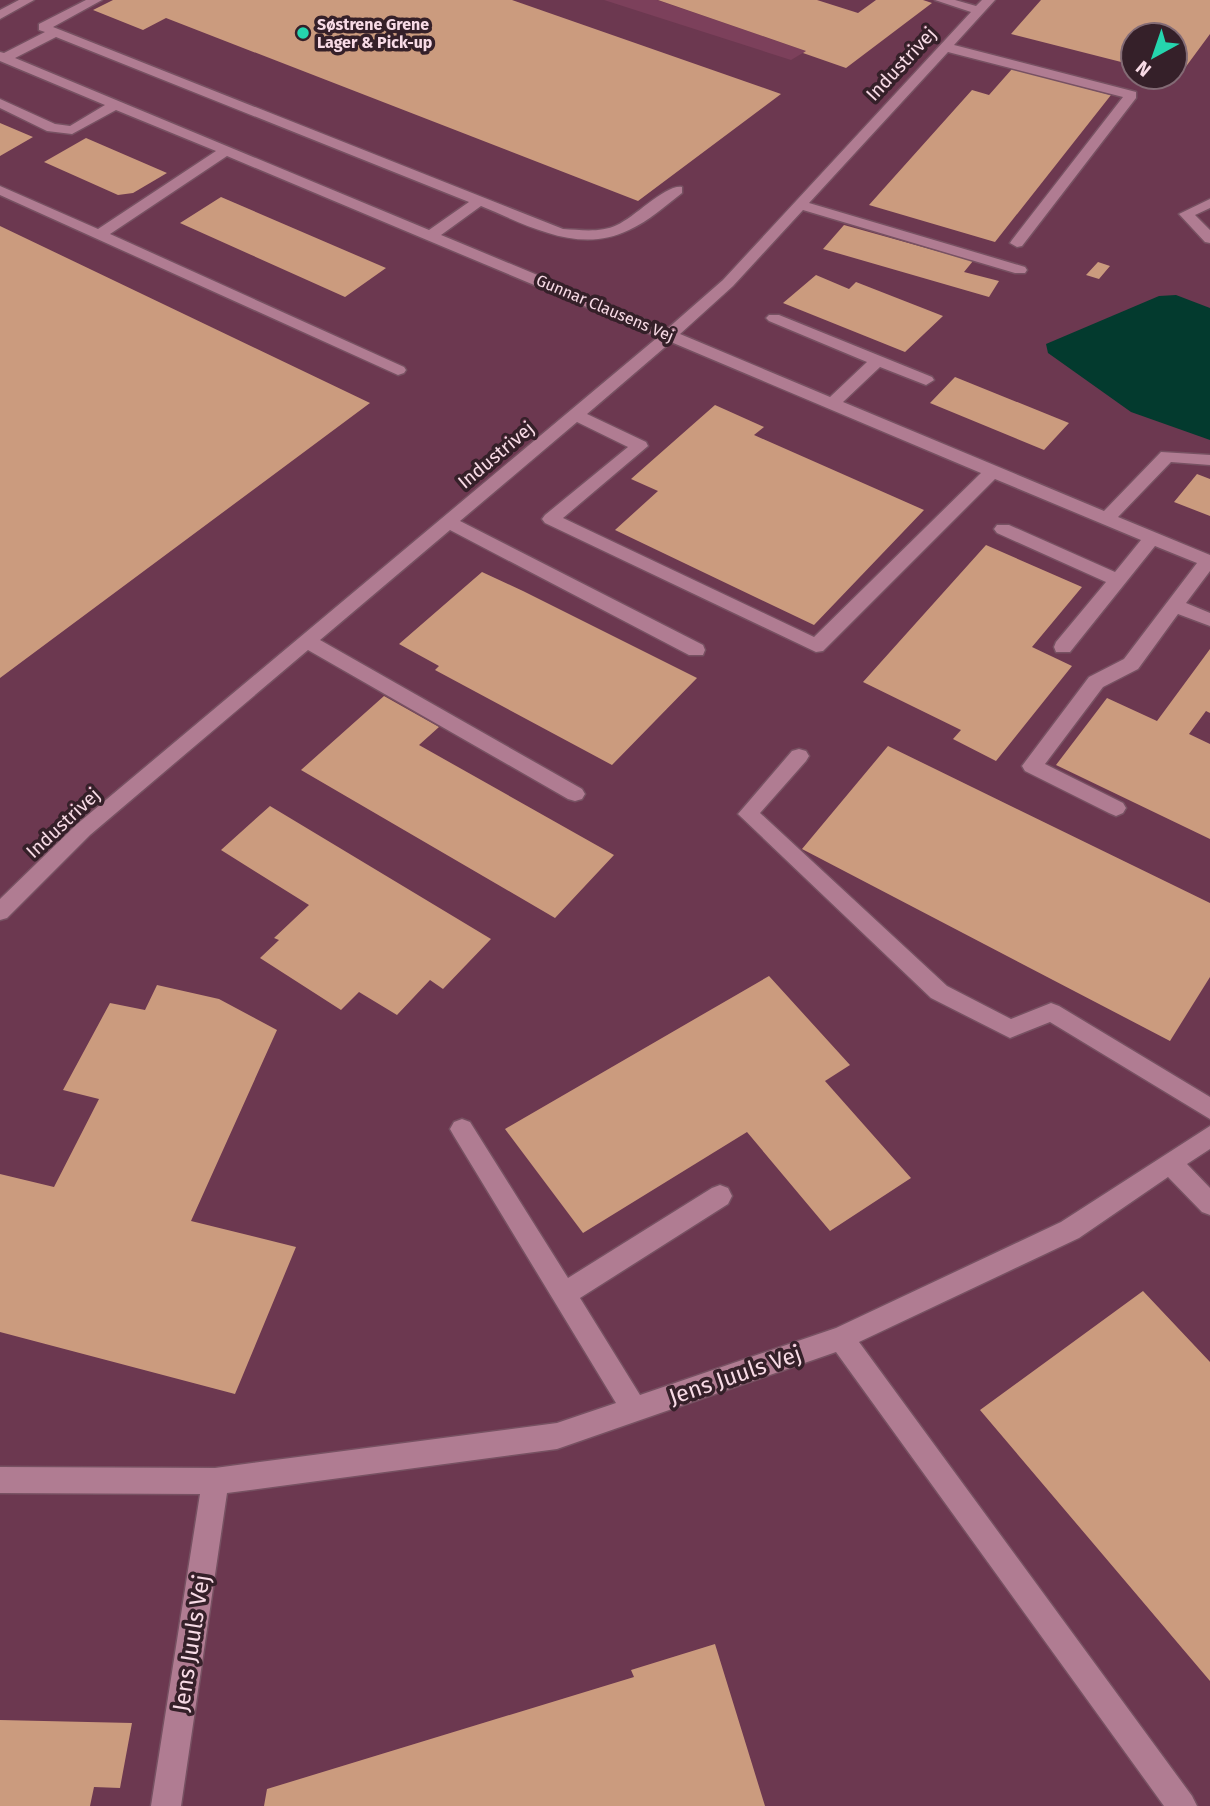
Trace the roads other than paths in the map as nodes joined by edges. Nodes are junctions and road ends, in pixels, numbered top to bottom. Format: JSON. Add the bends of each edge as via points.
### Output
{"nodes":[{"id":1,"x":28,"y":0,"type":"edge"},
{"id":2,"x":96,"y":0,"type":"edge"},
{"id":3,"x":942,"y":0,"type":"edge"},
{"id":4,"x":984,"y":6,"type":"edge"},
{"id":5,"x":0,"y":15,"type":"edge"},
{"id":6,"x":55,"y":32,"type":"junction"},
{"id":7,"x":946,"y":47,"type":"junction"},
{"id":8,"x":2,"y":57,"type":"edge"},
{"id":9,"x":0,"y":103,"type":"edge"},
{"id":10,"x":116,"y":104,"type":"junction"},
{"id":11,"x":227,"y":150,"type":"junction"},
{"id":12,"x":0,"y":190,"type":"edge"},
{"id":13,"x":677,"y":190,"type":"dead end"},
{"id":14,"x":479,"y":201,"type":"junction"},
{"id":15,"x":1210,"y":204,"type":"edge"},
{"id":16,"x":800,"y":205,"type":"junction"},
{"id":17,"x":99,"y":235,"type":"junction"},
{"id":18,"x":432,"y":235,"type":"junction"},
{"id":19,"x":1210,"y":239,"type":"edge"},
{"id":20,"x":1017,"y":243,"type":"dead end"},
{"id":21,"x":1020,"y":270,"type":"dead end"},
{"id":22,"x":774,"y":318,"type":"dead end"},
{"id":23,"x":670,"y":335,"type":"junction"},
{"id":24,"x":878,"y":360,"type":"junction"},
{"id":25,"x":398,"y":370,"type":"dead end"},
{"id":26,"x":926,"y":380,"type":"dead end"},
{"id":27,"x":832,"y":404,"type":"junction"},
{"id":28,"x":576,"y":415,"type":"junction"},
{"id":29,"x":1210,"y":460,"type":"edge"},
{"id":30,"x":993,"y":471,"type":"junction"},
{"id":31,"x":1106,"y":519,"type":"junction"},
{"id":32,"x":448,"y":523,"type":"junction"},
{"id":33,"x":1003,"y":529,"type":"dead end"},
{"id":34,"x":1152,"y":538,"type":"junction"},
{"id":35,"x":1209,"y":562,"type":"edge"},
{"id":36,"x":1118,"y":580,"type":"junction"},
{"id":37,"x":1175,"y":606,"type":"junction"},
{"id":38,"x":1210,"y":620,"type":"edge"},
{"id":39,"x":307,"y":641,"type":"junction"},
{"id":40,"x":1063,"y":647,"type":"dead end"},
{"id":41,"x":696,"y":650,"type":"dead end"},
{"id":42,"x":799,"y":756,"type":"dead end"},
{"id":43,"x":575,"y":794,"type":"dead end"},
{"id":44,"x":1116,"y":808,"type":"dead end"},
{"id":45,"x":0,"y":912,"type":"edge"},
{"id":46,"x":1210,"y":1110,"type":"edge"},
{"id":47,"x":462,"y":1129,"type":"dead end"},
{"id":48,"x":1210,"y":1136,"type":"edge"},
{"id":49,"x":1170,"y":1163,"type":"junction"},
{"id":50,"x":720,"y":1196,"type":"dead end"},
{"id":51,"x":1210,"y":1204,"type":"edge"},
{"id":52,"x":564,"y":1294,"type":"junction"},
{"id":53,"x":841,"y":1338,"type":"junction"},
{"id":54,"x":635,"y":1410,"type":"junction"},
{"id":55,"x":0,"y":1480,"type":"edge"},
{"id":56,"x":215,"y":1481,"type":"junction"},
{"id":57,"x":166,"y":1806,"type":"edge"},
{"id":58,"x":1182,"y":1806,"type":"edge"}],
"edges":[{"from":1,"to":5,"type":"street"},
{"from":2,"to":6,"type":"street","via":[[43,27]]},
{"from":3,"to":4,"type":"street"},
{"from":4,"to":7,"type":"street","name":"Industrivej"},
{"from":6,"to":8,"type":"street"},
{"from":6,"to":14,"type":"street"},
{"from":7,"to":16,"type":"street","name":"Industrivej"},
{"from":7,"to":20,"type":"street","via":[[1131,95]]},
{"from":8,"to":10,"type":"street","name":"Gunnar Clausens Vej"},
{"from":9,"to":10,"type":"street","via":[[52,128],[72,130]]},
{"from":10,"to":11,"type":"street","name":"Gunnar Clausens Vej"},
{"from":11,"to":17,"type":"street"},
{"from":11,"to":18,"type":"street","name":"Gunnar Clausens Vej"},
{"from":12,"to":17,"type":"street"},
{"from":13,"to":14,"type":"street","via":[[621,231],[584,237],[559,233]]},
{"from":14,"to":18,"type":"street"},
{"from":15,"to":19,"type":"street","via":[[1186,214]]},
{"from":16,"to":21,"type":"street"},
{"from":16,"to":23,"type":"street","name":"Industrivej","via":[[728,284]]},
{"from":17,"to":25,"type":"street"},
{"from":18,"to":23,"type":"street","name":"Gunnar Clausens Vej"},
{"from":22,"to":24,"type":"street"},
{"from":23,"to":27,"type":"street","name":"Gunnar Clausens Vej"},
{"from":23,"to":28,"type":"street","name":"Industrivej"},
{"from":24,"to":26,"type":"street"},
{"from":24,"to":27,"type":"street"},
{"from":27,"to":30,"type":"street","name":"Gunnar Clausens Vej"},
{"from":28,"to":30,"type":"street","via":[[640,446],[551,519],[816,646]]},
{"from":28,"to":32,"type":"street","name":"Industrivej"},
{"from":29,"to":31,"type":"street","via":[[1167,456]]},
{"from":30,"to":31,"type":"street","name":"Gunnar Clausens Vej"},
{"from":31,"to":34,"type":"street","name":"Gunnar Clausens Vej"},
{"from":32,"to":39,"type":"street","name":"Industrivej"},
{"from":32,"to":41,"type":"street"},
{"from":33,"to":36,"type":"street"},
{"from":34,"to":35,"type":"street","name":"Gunnar Clausens Vej"},
{"from":34,"to":36,"type":"street"},
{"from":35,"to":37,"type":"street"},
{"from":36,"to":40,"type":"street"},
{"from":37,"to":38,"type":"street"},
{"from":37,"to":44,"type":"street","via":[[1131,664],[1096,682],[1032,766]]},
{"from":39,"to":43,"type":"street"},
{"from":39,"to":45,"type":"street","name":"Industrivej","via":[[83,830]]},
{"from":42,"to":46,"type":"street","via":[[748,814],[939,992],[1010,1029],[1051,1012]]},
{"from":47,"to":52,"type":"street"},
{"from":48,"to":49,"type":"street","name":"Jens Juuls Vej"},
{"from":49,"to":51,"type":"street"},
{"from":49,"to":53,"type":"street","name":"Jens Juuls Vej","via":[[1070,1230]]},
{"from":50,"to":52,"type":"street"},
{"from":52,"to":54,"type":"street"},
{"from":53,"to":54,"type":"street","name":"Jens Juuls Vej"},
{"from":53,"to":58,"type":"street"},
{"from":54,"to":56,"type":"street","name":"Jens Juuls Vej","via":[[557,1436]]},
{"from":55,"to":56,"type":"street","name":"Jens Juuls Vej"},
{"from":56,"to":57,"type":"street","name":"Jens Juuls Vej"}]}
